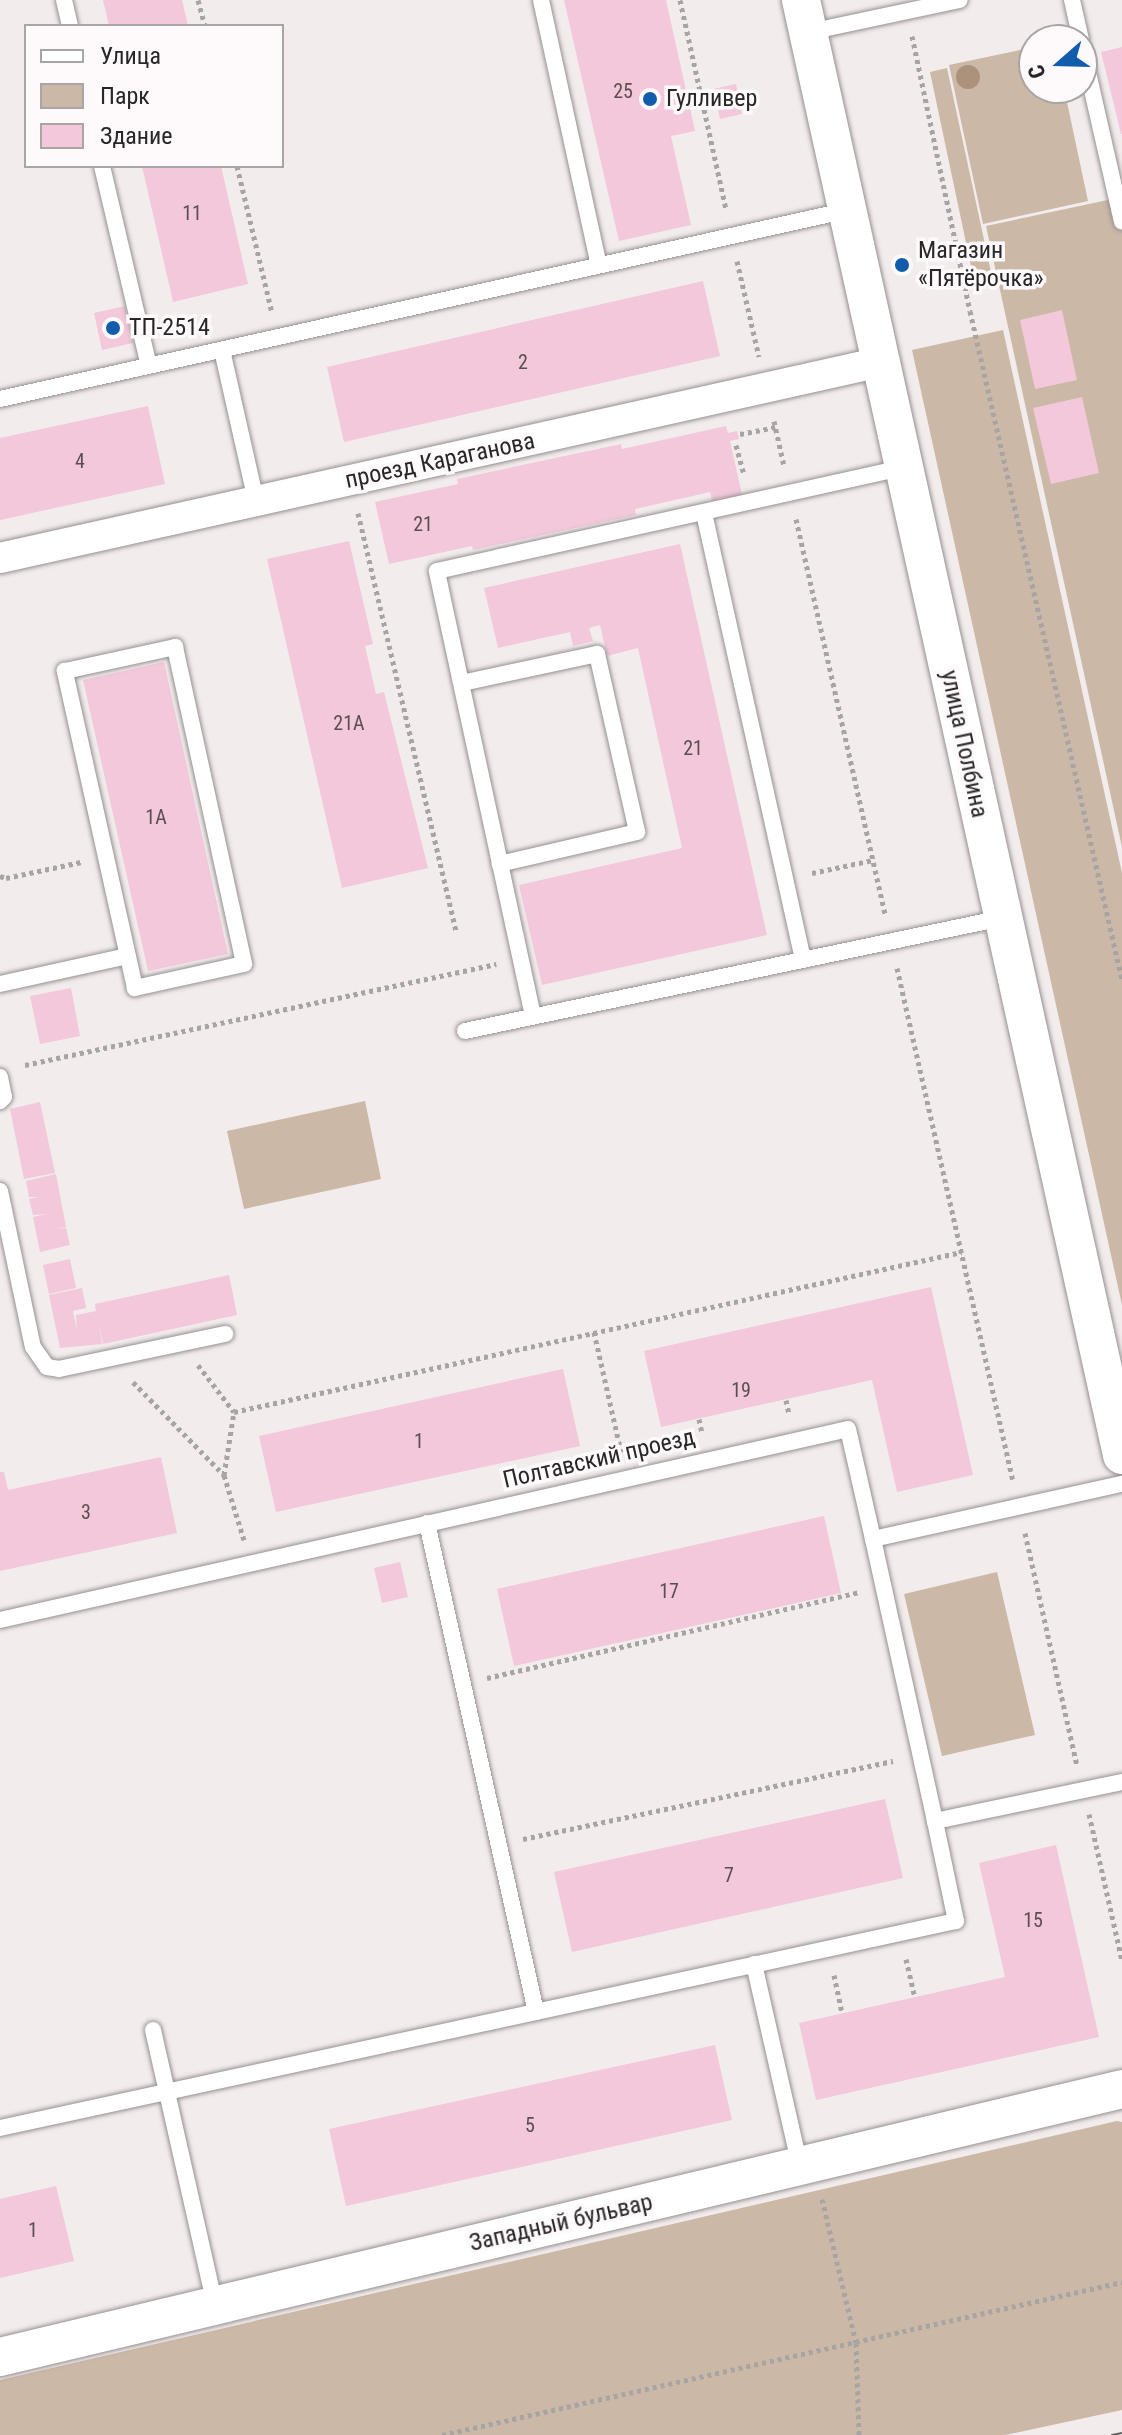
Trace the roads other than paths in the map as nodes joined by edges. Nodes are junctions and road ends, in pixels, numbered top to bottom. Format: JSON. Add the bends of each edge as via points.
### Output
{"nodes":[{"id":1,"x":64,"y":0,"type":"edge"},
{"id":2,"x":541,"y":0,"type":"edge"},
{"id":3,"x":960,"y":0,"type":"edge"},
{"id":4,"x":1072,"y":0,"type":"edge"},
{"id":5,"x":805,"y":16,"type":"edge"},
{"id":6,"x":70,"y":24,"type":"edge"},
{"id":7,"x":1077,"y":24,"type":"edge"},
{"id":8,"x":1095,"y":104,"type":"edge"},
{"id":9,"x":102,"y":168,"type":"edge"},
{"id":10,"x":848,"y":210,"type":"junction"},
{"id":11,"x":1122,"y":222,"type":"edge"},
{"id":12,"x":599,"y":265,"type":"junction"},
{"id":13,"x":222,"y":350,"type":"junction"},
{"id":14,"x":881,"y":362,"type":"junction"},
{"id":15,"x":149,"y":366,"type":"junction"},
{"id":16,"x":0,"y":399,"type":"edge"},
{"id":17,"x":903,"y":468,"type":"junction"},
{"id":18,"x":256,"y":501,"type":"junction"},
{"id":19,"x":704,"y":513,"type":"junction"},
{"id":20,"x":0,"y":558,"type":"edge"},
{"id":21,"x":462,"y":683,"type":"junction"},
{"id":22,"x":500,"y":864,"type":"junction"},
{"id":23,"x":1002,"y":918,"type":"junction"},
{"id":24,"x":127,"y":956,"type":"junction"},
{"id":25,"x":803,"y":959,"type":"junction"},
{"id":26,"x":0,"y":984,"type":"edge"},
{"id":27,"x":533,"y":1016,"type":"junction"},
{"id":28,"x":465,"y":1031,"type":"dead end"},
{"id":29,"x":0,"y":1077,"type":"edge"},
{"id":30,"x":0,"y":1101,"type":"edge"},
{"id":31,"x":0,"y":1191,"type":"edge"},
{"id":32,"x":8,"y":1265,"type":"edge"},
{"id":33,"x":225,"y":1334,"type":"dead end"},
{"id":34,"x":1122,"y":1455,"type":"edge"},
{"id":35,"x":1122,"y":1484,"type":"edge"},
{"id":36,"x":427,"y":1523,"type":"junction"},
{"id":37,"x":873,"y":1539,"type":"junction"},
{"id":38,"x":0,"y":1620,"type":"edge"},
{"id":39,"x":1122,"y":1782,"type":"edge"},
{"id":40,"x":935,"y":1821,"type":"junction"},
{"id":41,"x":754,"y":1964,"type":"junction"},
{"id":42,"x":536,"y":2012,"type":"junction"},
{"id":43,"x":153,"y":2030,"type":"dead end"},
{"id":44,"x":1122,"y":2089,"type":"edge"},
{"id":45,"x":167,"y":2092,"type":"junction"},
{"id":46,"x":0,"y":2128,"type":"edge"},
{"id":47,"x":807,"y":2164,"type":"junction"},
{"id":48,"x":215,"y":2305,"type":"junction"},
{"id":49,"x":0,"y":2357,"type":"edge"}],
"edges":[{"from":1,"to":6,"type":"lane"},
{"from":2,"to":12,"type":"lane"},
{"from":3,"to":5,"type":"lane","via":[[907,11]]},
{"from":4,"to":7,"type":"lane"},
{"from":5,"to":10,"type":"street","name":"улица Полбина"},
{"from":8,"to":11,"type":"lane"},
{"from":9,"to":15,"type":"lane"},
{"from":10,"to":12,"type":"lane"},
{"from":10,"to":14,"type":"street","name":"улица Полбина"},
{"from":12,"to":13,"type":"lane"},
{"from":13,"to":15,"type":"lane"},
{"from":13,"to":18,"type":"lane"},
{"from":14,"to":17,"type":"street","name":"улица Полбина"},
{"from":14,"to":18,"type":"street","name":"проезд Караганова"},
{"from":15,"to":16,"type":"lane"},
{"from":17,"to":19,"type":"lane"},
{"from":17,"to":23,"type":"street","name":"улица Полбина"},
{"from":18,"to":20,"type":"street","name":"проезд Караганова"},
{"from":19,"to":21,"type":"lane","via":[[437,571]]},
{"from":19,"to":25,"type":"lane"},
{"from":21,"to":22,"type":"lane"},
{"from":21,"to":22,"type":"lane","via":[[597,654],[637,832]]},
{"from":22,"to":27,"type":"lane"},
{"from":23,"to":25,"type":"lane"},
{"from":23,"to":34,"type":"street","name":"улица Полбина"},
{"from":24,"to":24,"type":"lane","via":[[65,671],[175,647],[244,964],[135,988]]},
{"from":24,"to":26,"type":"lane"},
{"from":25,"to":27,"type":"lane"},
{"from":27,"to":28,"type":"lane"},
{"from":29,"to":30,"type":"lane"},
{"from":31,"to":32,"type":"lane"},
{"from":32,"to":33,"type":"lane","via":[[33,1347],[47,1367],[59,1369]]},
{"from":35,"to":37,"type":"lane"},
{"from":36,"to":37,"type":"lane","name":"Полтавский проезд","via":[[848,1429]]},
{"from":36,"to":38,"type":"lane","name":"Полтавский проезд"},
{"from":36,"to":42,"type":"lane"},
{"from":37,"to":40,"type":"lane"},
{"from":39,"to":40,"type":"lane"},
{"from":40,"to":41,"type":"lane","via":[[956,1921]]},
{"from":41,"to":42,"type":"lane"},
{"from":41,"to":47,"type":"lane"},
{"from":42,"to":45,"type":"lane"},
{"from":43,"to":45,"type":"lane"},
{"from":44,"to":47,"type":"street","name":"Западный бульвар"},
{"from":45,"to":46,"type":"lane"},
{"from":45,"to":48,"type":"lane"},
{"from":47,"to":48,"type":"street","name":"Западный бульвар"},
{"from":48,"to":49,"type":"street","name":"Западный бульвар"}]}
